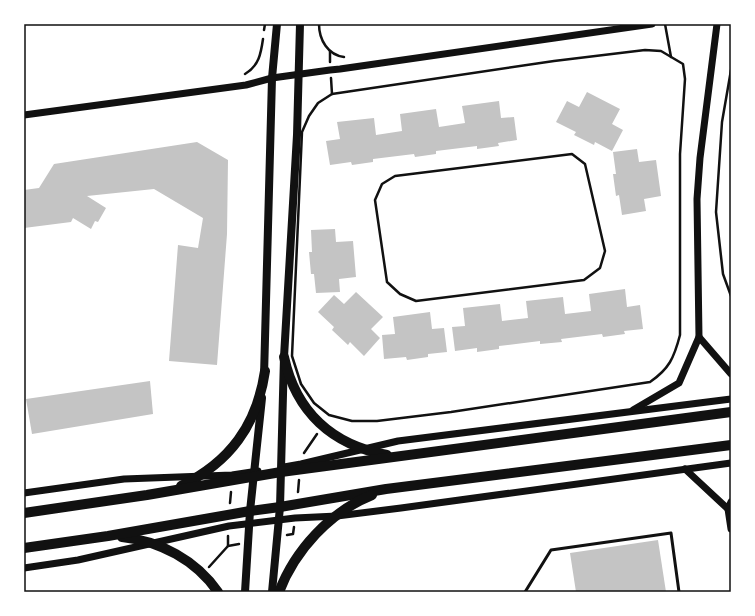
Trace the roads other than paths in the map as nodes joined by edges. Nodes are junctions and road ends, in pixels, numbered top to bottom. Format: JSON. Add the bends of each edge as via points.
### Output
{"nodes":[{"id":1,"x":277,"y":24,"type":"edge"},
{"id":2,"x":300,"y":24,"type":"edge"},
{"id":3,"x":652,"y":24,"type":"edge"},
{"id":4,"x":717,"y":24,"type":"edge"},
{"id":5,"x":298,"y":75,"type":"junction"},
{"id":6,"x":272,"y":78,"type":"junction"},
{"id":7,"x":24,"y":115,"type":"edge"},
{"id":8,"x":699,"y":337,"type":"junction"},
{"id":9,"x":284,"y":357,"type":"junction"},
{"id":10,"x":265,"y":371,"type":"junction"},
{"id":11,"x":731,"y":374,"type":"edge"},
{"id":12,"x":731,"y":399,"type":"edge"},
{"id":13,"x":630,"y":412,"type":"junction"},
{"id":14,"x":731,"y":412,"type":"edge"},
{"id":15,"x":731,"y":445,"type":"edge"},
{"id":16,"x":363,"y":450,"type":"junction"},
{"id":17,"x":403,"y":456,"type":"junction"},
{"id":18,"x":731,"y":463,"type":"edge"},
{"id":19,"x":685,"y":469,"type":"junction"},
{"id":20,"x":281,"y":470,"type":"junction"},
{"id":21,"x":254,"y":475,"type":"junction"},
{"id":22,"x":198,"y":477,"type":"junction"},
{"id":23,"x":386,"y":489,"type":"junction"},
{"id":24,"x":24,"y":493,"type":"edge"},
{"id":25,"x":147,"y":495,"type":"junction"},
{"id":26,"x":730,"y":506,"type":"edge"},
{"id":27,"x":280,"y":507,"type":"junction"},
{"id":28,"x":250,"y":511,"type":"junction"},
{"id":29,"x":24,"y":513,"type":"edge"},
{"id":30,"x":337,"y":516,"type":"junction"},
{"id":31,"x":279,"y":520,"type":"junction"},
{"id":32,"x":249,"y":524,"type":"junction"},
{"id":33,"x":731,"y":529,"type":"edge"},
{"id":34,"x":108,"y":536,"type":"junction"},
{"id":35,"x":152,"y":543,"type":"junction"},
{"id":36,"x":24,"y":548,"type":"edge"},
{"id":37,"x":24,"y":568,"type":"edge"},
{"id":38,"x":218,"y":592,"type":"edge"},
{"id":39,"x":245,"y":592,"type":"edge"},
{"id":40,"x":272,"y":592,"type":"edge"},
{"id":41,"x":279,"y":592,"type":"edge"},
{"id":42,"x":526,"y":592,"type":"edge"},
{"id":43,"x":679,"y":592,"type":"edge"}],
"edges":[{"from":1,"to":6,"type":"main road"},
{"from":2,"to":5,"type":"main road"},
{"from":3,"to":5,"type":"street"},
{"from":4,"to":8,"type":"street","via":[[697,199]]},
{"from":5,"to":6,"type":"street"},
{"from":5,"to":9,"type":"main road"},
{"from":6,"to":7,"type":"street","via":[[246,85]]},
{"from":6,"to":10,"type":"main road"},
{"from":8,"to":11,"type":"street"},
{"from":8,"to":13,"type":"street","via":[[679,382]]},
{"from":9,"to":16,"type":"main road","via":[[293,386],[308,412],[343,441]]},
{"from":9,"to":20,"type":"main road"},
{"from":10,"to":21,"type":"main road"},
{"from":10,"to":22,"type":"main road","via":[[258,404],[243,434],[222,460]]},
{"from":12,"to":13,"type":"street"},
{"from":13,"to":16,"type":"street","via":[[398,441]]},
{"from":14,"to":17,"type":"main road"},
{"from":15,"to":23,"type":"main road"},
{"from":16,"to":17,"type":"main road","via":[[388,456]]},
{"from":16,"to":20,"type":"street"},
{"from":17,"to":20,"type":"main road"},
{"from":18,"to":19,"type":"street"},
{"from":19,"to":26,"type":"street"},
{"from":19,"to":30,"type":"street"},
{"from":20,"to":21,"type":"main road"},
{"from":20,"to":27,"type":"main road"},
{"from":21,"to":22,"type":"street"},
{"from":21,"to":25,"type":"main road"},
{"from":21,"to":28,"type":"main road"},
{"from":22,"to":24,"type":"street","via":[[124,479]]},
{"from":22,"to":25,"type":"main road","via":[[163,492]]},
{"from":23,"to":27,"type":"main road"},
{"from":23,"to":30,"type":"main road","via":[[368,496]]},
{"from":25,"to":29,"type":"main road"},
{"from":26,"to":33,"type":"street"},
{"from":27,"to":28,"type":"main road"},
{"from":27,"to":31,"type":"main road"},
{"from":28,"to":32,"type":"main road"},
{"from":28,"to":34,"type":"main road"},
{"from":30,"to":31,"type":"street"},
{"from":30,"to":41,"type":"main road","via":[[305,547]]},
{"from":31,"to":32,"type":"street"},
{"from":31,"to":40,"type":"main road"},
{"from":32,"to":35,"type":"street"},
{"from":32,"to":39,"type":"main road"},
{"from":34,"to":35,"type":"main road"},
{"from":34,"to":36,"type":"main road"},
{"from":35,"to":37,"type":"street","via":[[78,560]]},
{"from":35,"to":38,"type":"main road","via":[[182,557],[203,574]]},
{"from":42,"to":43,"type":"lane","via":[[551,550],[671,533]]}]}
